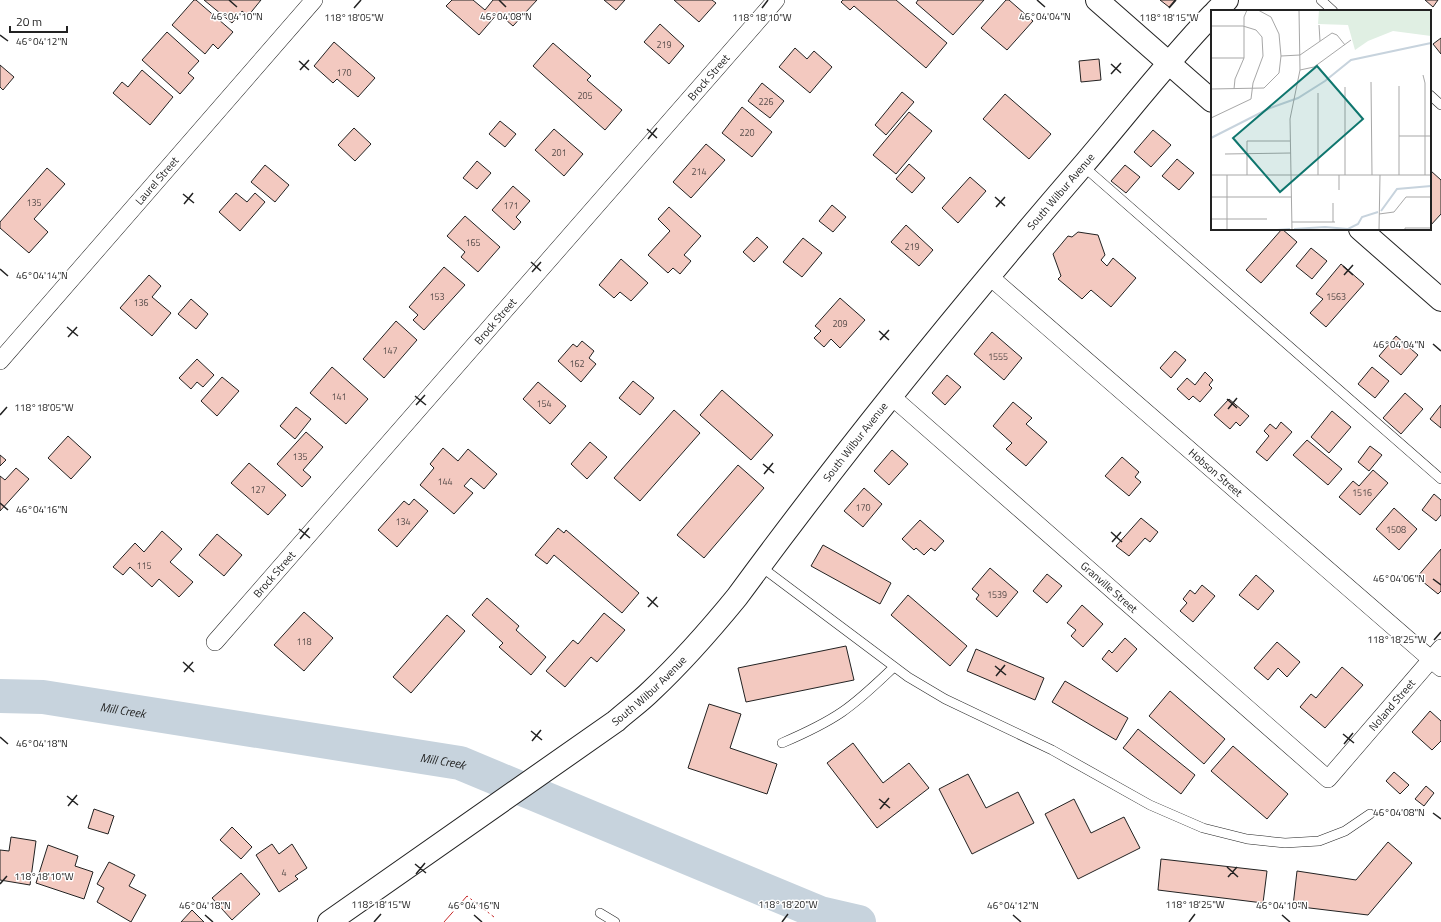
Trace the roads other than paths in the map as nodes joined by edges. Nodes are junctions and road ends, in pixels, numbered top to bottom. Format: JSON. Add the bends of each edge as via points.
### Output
{"nodes":[{"id":1,"x":314,"y":0,"type":"edge"},
{"id":2,"x":776,"y":0,"type":"edge"},
{"id":3,"x":1097,"y":0,"type":"edge"},
{"id":4,"x":1227,"y":0,"type":"edge"},
{"id":5,"x":1321,"y":0,"type":"edge"},
{"id":6,"x":1217,"y":10,"type":"edge"},
{"id":7,"x":1332,"y":10,"type":"edge"},
{"id":8,"x":1211,"y":17,"type":"edge"},
{"id":9,"x":1169,"y":63,"type":"junction"},
{"id":10,"x":1431,"y":96,"type":"edge"},
{"id":11,"x":1211,"y":100,"type":"edge"},
{"id":12,"x":1441,"y":105,"type":"edge"},
{"id":13,"x":1083,"y":166,"type":"junction"},
{"id":14,"x":1361,"y":230,"type":"edge"},
{"id":15,"x":990,"y":276,"type":"junction"},
{"id":16,"x":1441,"y":300,"type":"edge"},
{"id":17,"x":0,"y":361,"type":"edge"},
{"id":18,"x":891,"y":396,"type":"junction"},
{"id":19,"x":1441,"y":479,"type":"edge"},
{"id":20,"x":760,"y":566,"type":"junction"},
{"id":21,"x":214,"y":642,"type":"dead end"},
{"id":22,"x":1438,"y":659,"type":"edge"},
{"id":23,"x":894,"y":667,"type":"junction"},
{"id":24,"x":782,"y":743,"type":"dead end"},
{"id":25,"x":1328,"y":779,"type":"joint"},
{"id":26,"x":1370,"y":814,"type":"dead end"},
{"id":27,"x":600,"y":913,"type":"dead end"},
{"id":28,"x":329,"y":922,"type":"edge"},
{"id":29,"x":615,"y":922,"type":"edge"}],
"edges":[{"from":1,"to":17,"type":"street","name":"Laurel Street"},
{"from":2,"to":21,"type":"street","name":"Brock Street"},
{"from":3,"to":9,"type":"main road"},
{"from":4,"to":6,"type":"main road"},
{"from":5,"to":7,"type":"lane"},
{"from":8,"to":9,"type":"main road","name":"South Wilbur Avenue"},
{"from":9,"to":11,"type":"main road"},
{"from":9,"to":13,"type":"main road","name":"South Wilbur Avenue"},
{"from":10,"to":12,"type":"lane"},
{"from":13,"to":15,"type":"main road","name":"South Wilbur Avenue"},
{"from":13,"to":19,"type":"lane"},
{"from":14,"to":16,"type":"main road"},
{"from":15,"to":18,"type":"main road","name":"South Wilbur Avenue"},
{"from":15,"to":22,"type":"street","name":"Hobson Street"},
{"from":18,"to":20,"type":"main road","name":"South Wilbur Avenue"},
{"from":18,"to":25,"type":"street","name":"Granville Street"},
{"from":20,"to":23,"type":"lane"},
{"from":20,"to":28,"type":"main road","name":"South Wilbur Avenue","via":[[712,627],[651,691],[616,721]]},
{"from":22,"to":25,"type":"street","name":"Noland Street"},
{"from":23,"to":24,"type":"lane","via":[[843,712],[807,733]]},
{"from":23,"to":26,"type":"lane","via":[[945,699],[1052,750],[1150,805],[1203,828],[1247,840],[1285,843],[1319,841],[1345,831]]},
{"from":27,"to":29,"type":"lane"}]}
